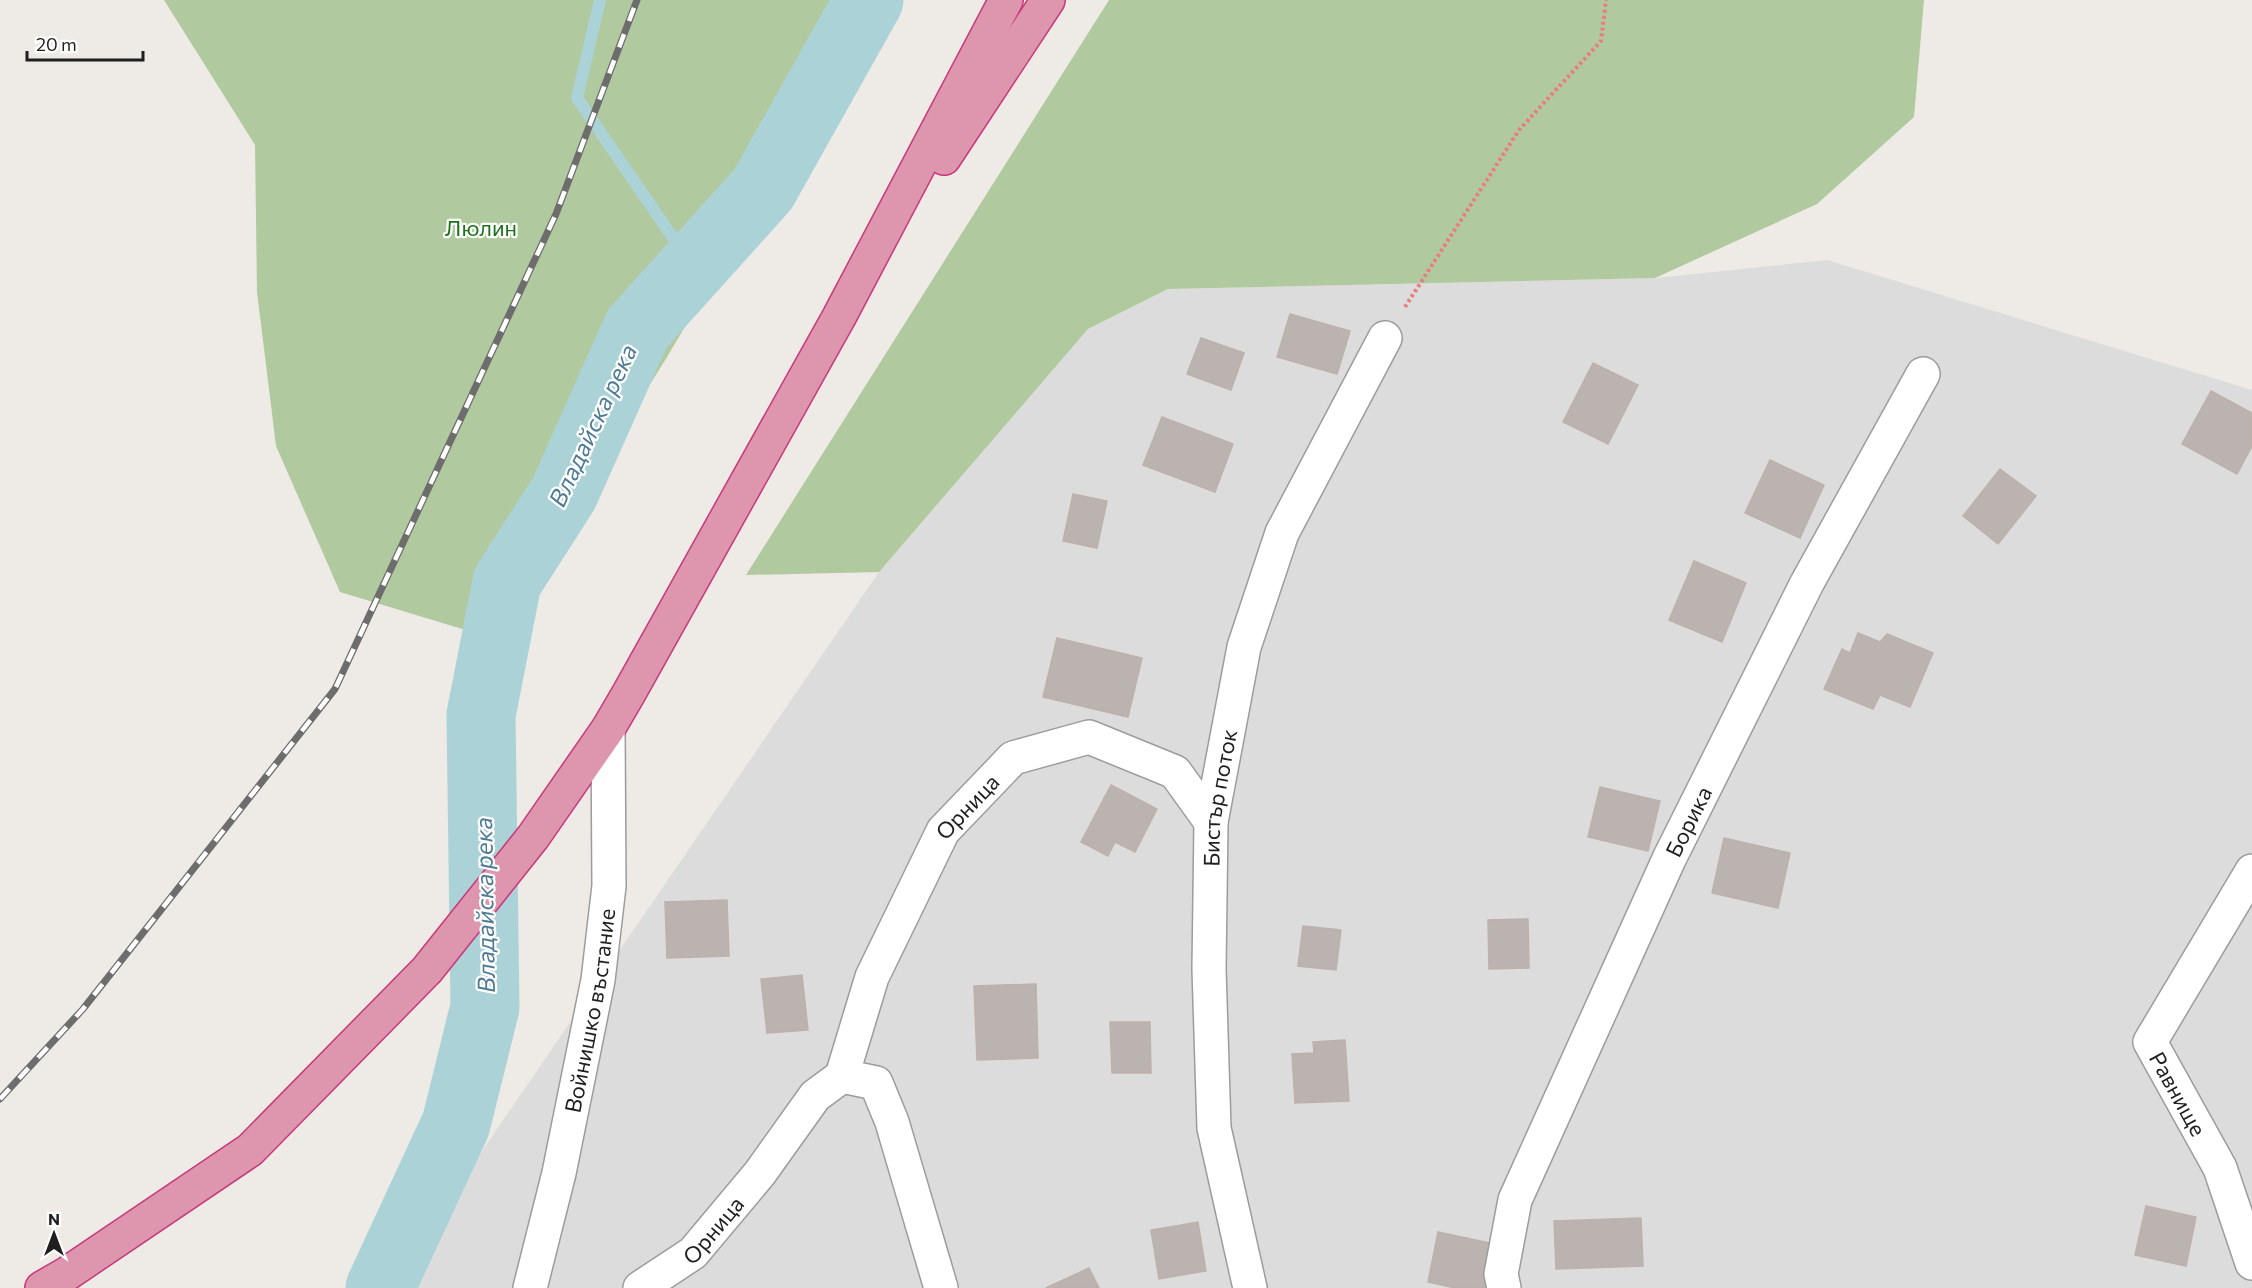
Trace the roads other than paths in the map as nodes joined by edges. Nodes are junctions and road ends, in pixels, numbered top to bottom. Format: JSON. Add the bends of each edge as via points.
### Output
{"nodes":[{"id":1,"x":1006,"y":0,"type":"edge"},
{"id":2,"x":1048,"y":0,"type":"edge"},
{"id":3,"x":838,"y":317,"type":"junction"},
{"id":4,"x":1385,"y":338,"type":"road end"},
{"id":5,"x":1923,"y":374,"type":"dead end"},
{"id":6,"x":608,"y":729,"type":"junction"},
{"id":7,"x":1211,"y":822,"type":"junction"},
{"id":8,"x":2252,"y":872,"type":"edge"},
{"id":9,"x":842,"y":1076,"type":"junction"},
{"id":10,"x":2252,"y":1263,"type":"edge"},
{"id":11,"x":42,"y":1288,"type":"edge"},
{"id":12,"x":530,"y":1288,"type":"edge"},
{"id":13,"x":640,"y":1288,"type":"edge"},
{"id":14,"x":941,"y":1288,"type":"edge"},
{"id":15,"x":1251,"y":1288,"type":"edge"},
{"id":16,"x":1504,"y":1288,"type":"edge"}],
"edges":[{"from":1,"to":3,"type":"highway"},
{"from":2,"to":3,"type":"highway"},
{"from":3,"to":6,"type":"highway"},
{"from":4,"to":7,"type":"street","name":"Бистър поток","via":[[1282,533],[1244,647]]},
{"from":5,"to":16,"type":"street","name":"Борика","via":[[1807,583],[1669,859],[1515,1200],[1501,1274]]},
{"from":6,"to":11,"type":"highway","via":[[533,837],[427,970],[250,1150]]},
{"from":6,"to":12,"type":"street","name":"Войнишко въстание","via":[[609,886],[598,980],[559,1173]]},
{"from":7,"to":9,"type":"street","name":"Орница","via":[[1175,772],[1089,736],[1013,758],[943,831],[872,977]]},
{"from":7,"to":15,"type":"street","name":"Бистър поток","via":[[1209,969],[1214,1128]]},
{"from":8,"to":10,"type":"street","name":"Равнище","via":[[2150,1042],[2220,1168]]},
{"from":9,"to":13,"type":"street","name":"Орница","via":[[815,1096],[760,1173],[693,1253]]},
{"from":9,"to":14,"type":"street","via":[[876,1083],[892,1122]]}]}
